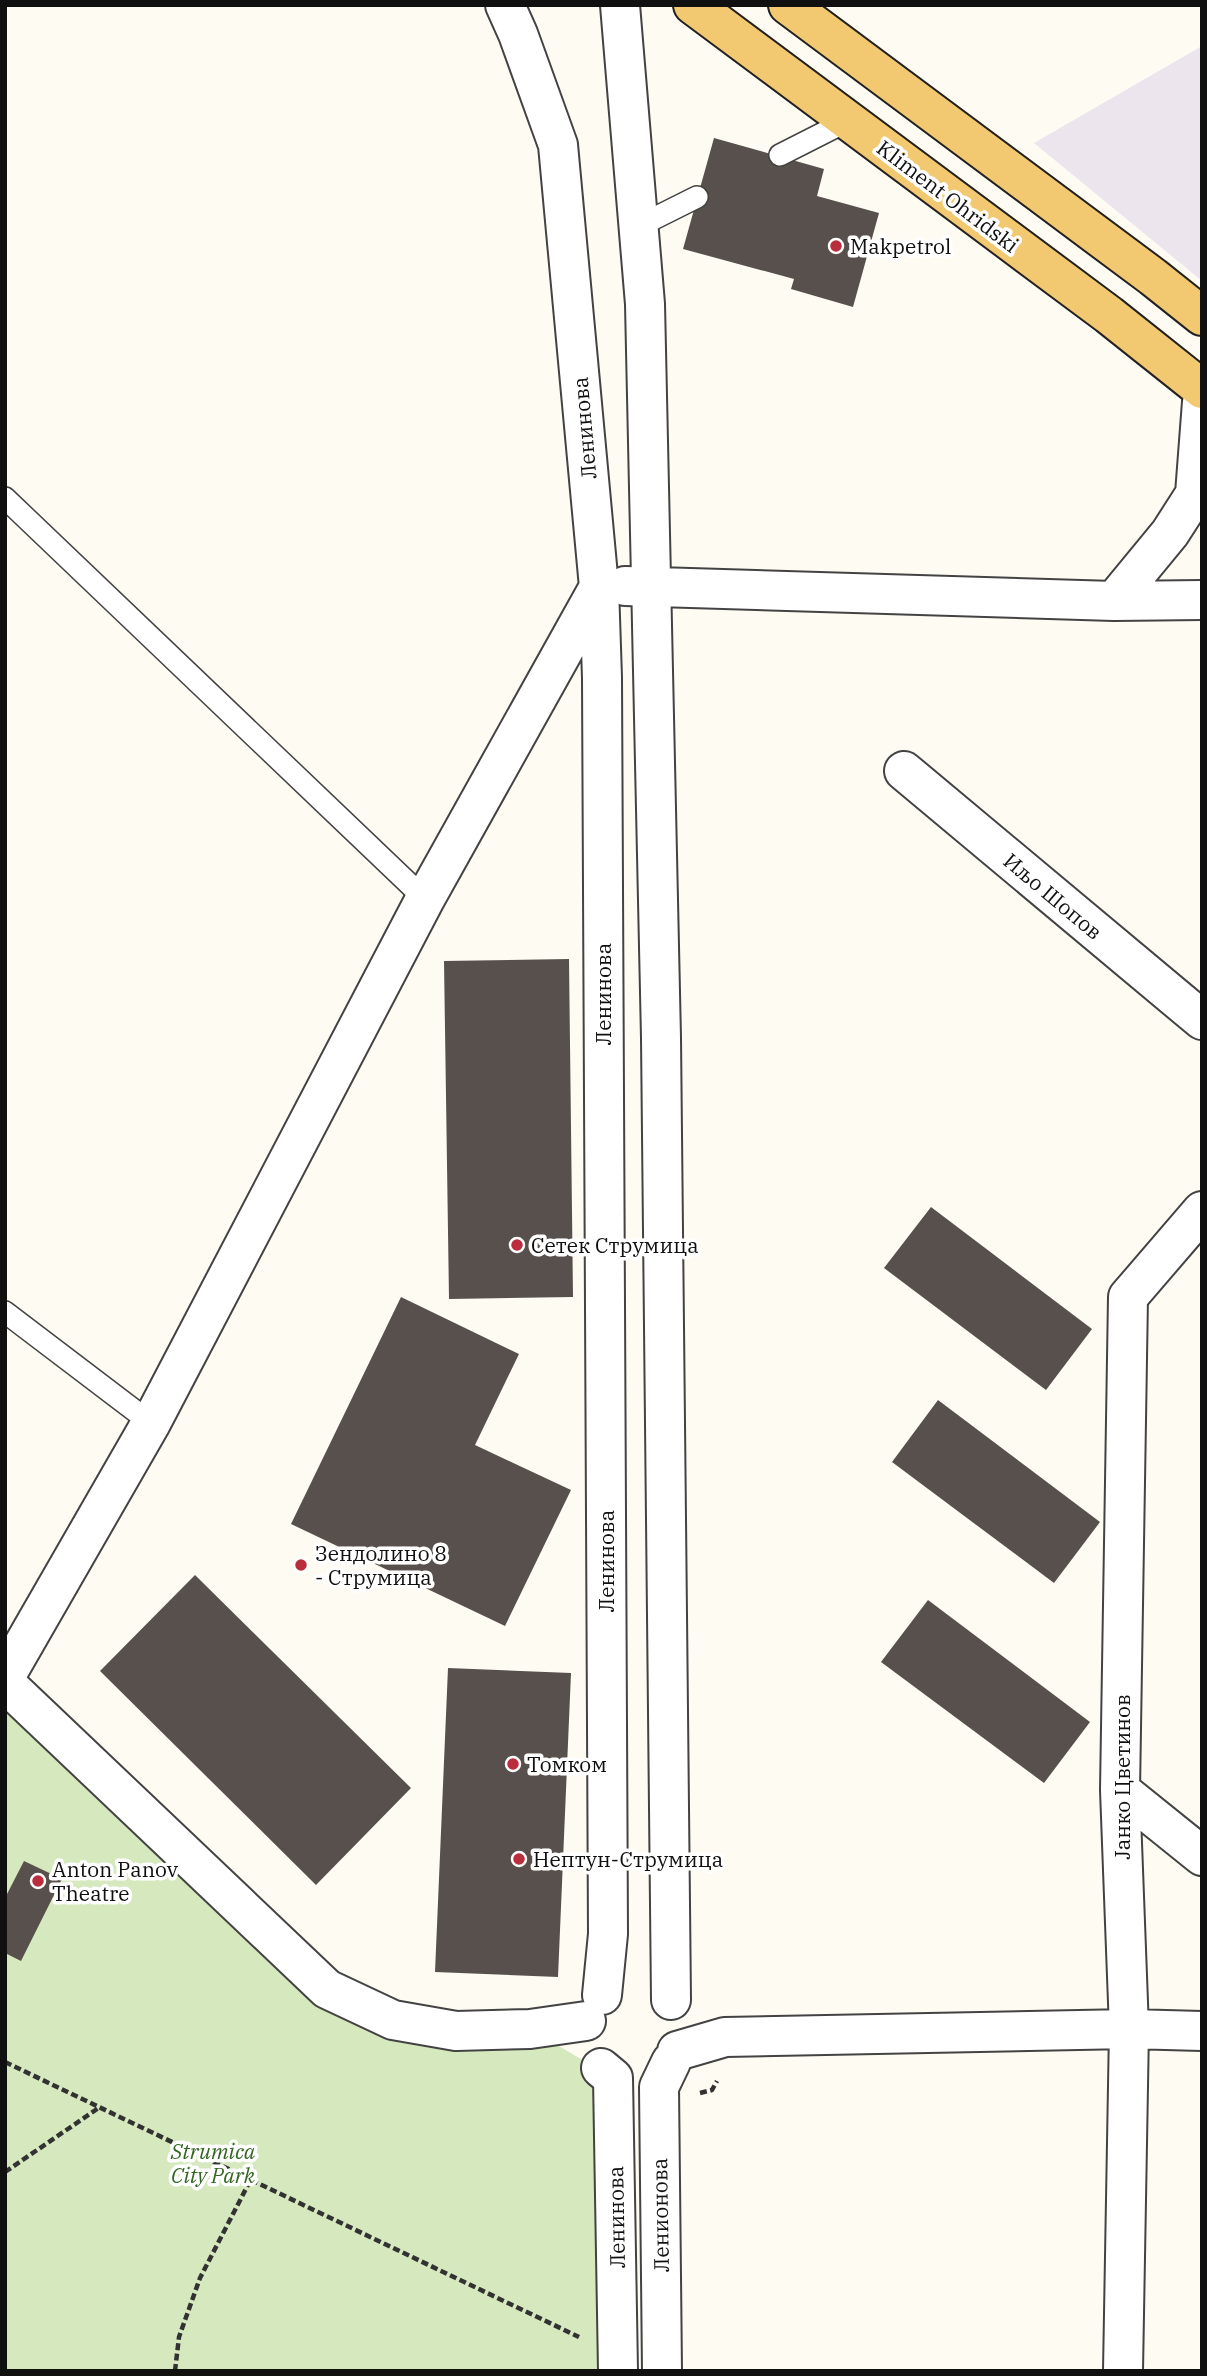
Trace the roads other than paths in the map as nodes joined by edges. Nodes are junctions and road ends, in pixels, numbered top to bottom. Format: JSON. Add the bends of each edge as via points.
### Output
{"nodes":[{"id":1,"x":505,"y":5,"type":"edge"},
{"id":2,"x":620,"y":5,"type":"edge"},
{"id":3,"x":693,"y":5,"type":"edge"},
{"id":4,"x":788,"y":5,"type":"edge"},
{"id":5,"x":847,"y":121,"type":"junction"},
{"id":6,"x":780,"y":155,"type":"dead end"},
{"id":7,"x":697,"y":197,"type":"dead end"},
{"id":8,"x":639,"y":226,"type":"junction"},
{"id":9,"x":1202,"y":316,"type":"edge"},
{"id":10,"x":1202,"y":389,"type":"edge"},
{"id":11,"x":1202,"y":402,"type":"edge"},
{"id":12,"x":5,"y":498,"type":"edge"},
{"id":13,"x":650,"y":586,"type":"junction"},
{"id":14,"x":598,"y":587,"type":"junction"},
{"id":15,"x":1202,"y":600,"type":"edge"},
{"id":16,"x":1114,"y":601,"type":"junction"},
{"id":17,"x":904,"y":771,"type":"dead end"},
{"id":18,"x":425,"y":899,"type":"junction"},
{"id":19,"x":1202,"y":1020,"type":"edge"},
{"id":20,"x":1202,"y":1211,"type":"edge"},
{"id":21,"x":5,"y":1312,"type":"edge"},
{"id":22,"x":151,"y":1423,"type":"junction"},
{"id":23,"x":5,"y":1677,"type":"edge"},
{"id":24,"x":5,"y":1683,"type":"edge"},
{"id":25,"x":1120,"y":1790,"type":"junction"},
{"id":26,"x":1202,"y":1856,"type":"edge"},
{"id":27,"x":675,"y":2006,"type":"junction"},
{"id":28,"x":1129,"y":2029,"type":"junction"},
{"id":29,"x":1202,"y":2031,"type":"edge"},
{"id":30,"x":595,"y":2035,"type":"junction"},
{"id":31,"x":725,"y":2037,"type":"junction"},
{"id":32,"x":674,"y":2057,"type":"junction"},
{"id":33,"x":618,"y":2363,"type":"edge"},
{"id":34,"x":662,"y":2371,"type":"edge"},
{"id":35,"x":1123,"y":2371,"type":"edge"}],
"edges":[{"from":1,"to":14,"type":"street","name":"Ленинова","via":[[558,145]]},
{"from":2,"to":8,"type":"street"},
{"from":3,"to":5,"type":"main road","name":"Kliment Ohridski"},
{"from":4,"to":9,"type":"main road"},
{"from":5,"to":6,"type":"lane"},
{"from":5,"to":10,"type":"main road","name":"Kliment Ohridski"},
{"from":7,"to":8,"type":"lane"},
{"from":8,"to":13,"type":"street","via":[[645,304]]},
{"from":11,"to":16,"type":"street","via":[[1195,494],[1170,534]]},
{"from":12,"to":18,"type":"lane"},
{"from":13,"to":14,"type":"street"},
{"from":13,"to":16,"type":"street"},
{"from":13,"to":27,"type":"street"},
{"from":14,"to":18,"type":"street"},
{"from":14,"to":30,"type":"street","name":"Ленинова","via":[[607,1906]]},
{"from":15,"to":16,"type":"street"},
{"from":17,"to":19,"type":"street","name":"Иљо Шопов"},
{"from":18,"to":22,"type":"street"},
{"from":20,"to":25,"type":"street","name":"Јанко Цветинов","via":[[1128,1297]]},
{"from":21,"to":22,"type":"lane"},
{"from":22,"to":23,"type":"street"},
{"from":24,"to":30,"type":"street","via":[[327,1989],[393,2020],[456,2031],[530,2029]]},
{"from":25,"to":26,"type":"street"},
{"from":25,"to":28,"type":"street","name":"Јанко Цветинов"},
{"from":27,"to":30,"type":"street","via":[[657,1989],[642,1984],[615,1987]]},
{"from":27,"to":31,"type":"street"},
{"from":27,"to":32,"type":"street","via":[[682,2030]]},
{"from":28,"to":29,"type":"street"},
{"from":28,"to":31,"type":"street"},
{"from":28,"to":35,"type":"street","name":"Јанко Цветинов"},
{"from":30,"to":32,"type":"street","via":[[624,2079],[654,2075]]},
{"from":30,"to":33,"type":"street","name":"Ленинова","via":[[613,2078]]},
{"from":31,"to":32,"type":"street"},
{"from":32,"to":34,"type":"street","name":"Ленионова","via":[[659,2087]]}]}
